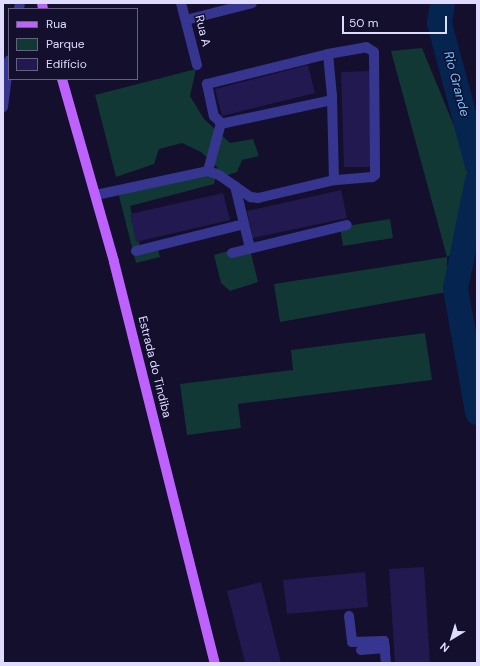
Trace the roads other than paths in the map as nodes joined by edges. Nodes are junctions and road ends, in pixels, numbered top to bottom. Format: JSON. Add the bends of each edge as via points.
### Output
{"nodes":[{"id":1,"x":181,"y":3,"type":"edge"},
{"id":2,"x":252,"y":3,"type":"edge"},
{"id":3,"x":186,"y":20,"type":"junction"},
{"id":4,"x":328,"y":54,"type":"junction"},
{"id":5,"x":197,"y":65,"type":"dead end"},
{"id":6,"x":8,"y":68,"type":"edge"},
{"id":7,"x":62,"y":80,"type":"edge"},
{"id":8,"x":332,"y":100,"type":"junction"},
{"id":9,"x":3,"y":107,"type":"edge"},
{"id":10,"x":221,"y":123,"type":"junction"},
{"id":11,"x":208,"y":171,"type":"junction"},
{"id":12,"x":334,"y":180,"type":"junction"},
{"id":13,"x":235,"y":186,"type":"junction"},
{"id":14,"x":96,"y":195,"type":"junction"},
{"id":15,"x":244,"y":224,"type":"junction"},
{"id":16,"x":347,"y":225,"type":"dead end"},
{"id":17,"x":250,"y":248,"type":"junction"},
{"id":18,"x":136,"y":251,"type":"dead end"},
{"id":19,"x":232,"y":252,"type":"dead end"},
{"id":20,"x":350,"y":616,"type":"dead end"},
{"id":21,"x":385,"y":648,"type":"junction"},
{"id":22,"x":360,"y":650,"type":"dead end"},
{"id":23,"x":215,"y":663,"type":"edge"},
{"id":24,"x":386,"y":663,"type":"edge"}],
"edges":[{"from":1,"to":3,"type":"street","name":"Rua A"},
{"from":2,"to":3,"type":"street"},
{"from":3,"to":5,"type":"street","name":"Rua A"},
{"from":4,"to":8,"type":"street"},
{"from":4,"to":10,"type":"street","via":[[209,82],[206,87],[214,116]]},
{"from":4,"to":12,"type":"street","via":[[366,47],[374,52],[375,175]]},
{"from":6,"to":9,"type":"street"},
{"from":7,"to":14,"type":"main road","name":"Estrada do Tindiba"},
{"from":8,"to":10,"type":"street"},
{"from":8,"to":12,"type":"street"},
{"from":10,"to":11,"type":"street"},
{"from":11,"to":13,"type":"street"},
{"from":11,"to":14,"type":"street"},
{"from":12,"to":13,"type":"street","via":[[258,198]]},
{"from":13,"to":15,"type":"street"},
{"from":14,"to":23,"type":"main road","name":"Estrada do Tindiba"},
{"from":15,"to":17,"type":"street"},
{"from":15,"to":18,"type":"street"},
{"from":16,"to":17,"type":"street"},
{"from":17,"to":19,"type":"street"},
{"from":20,"to":21,"type":"street","via":[[352,642],[382,641]]},
{"from":21,"to":22,"type":"street"},
{"from":21,"to":24,"type":"street"}]}
